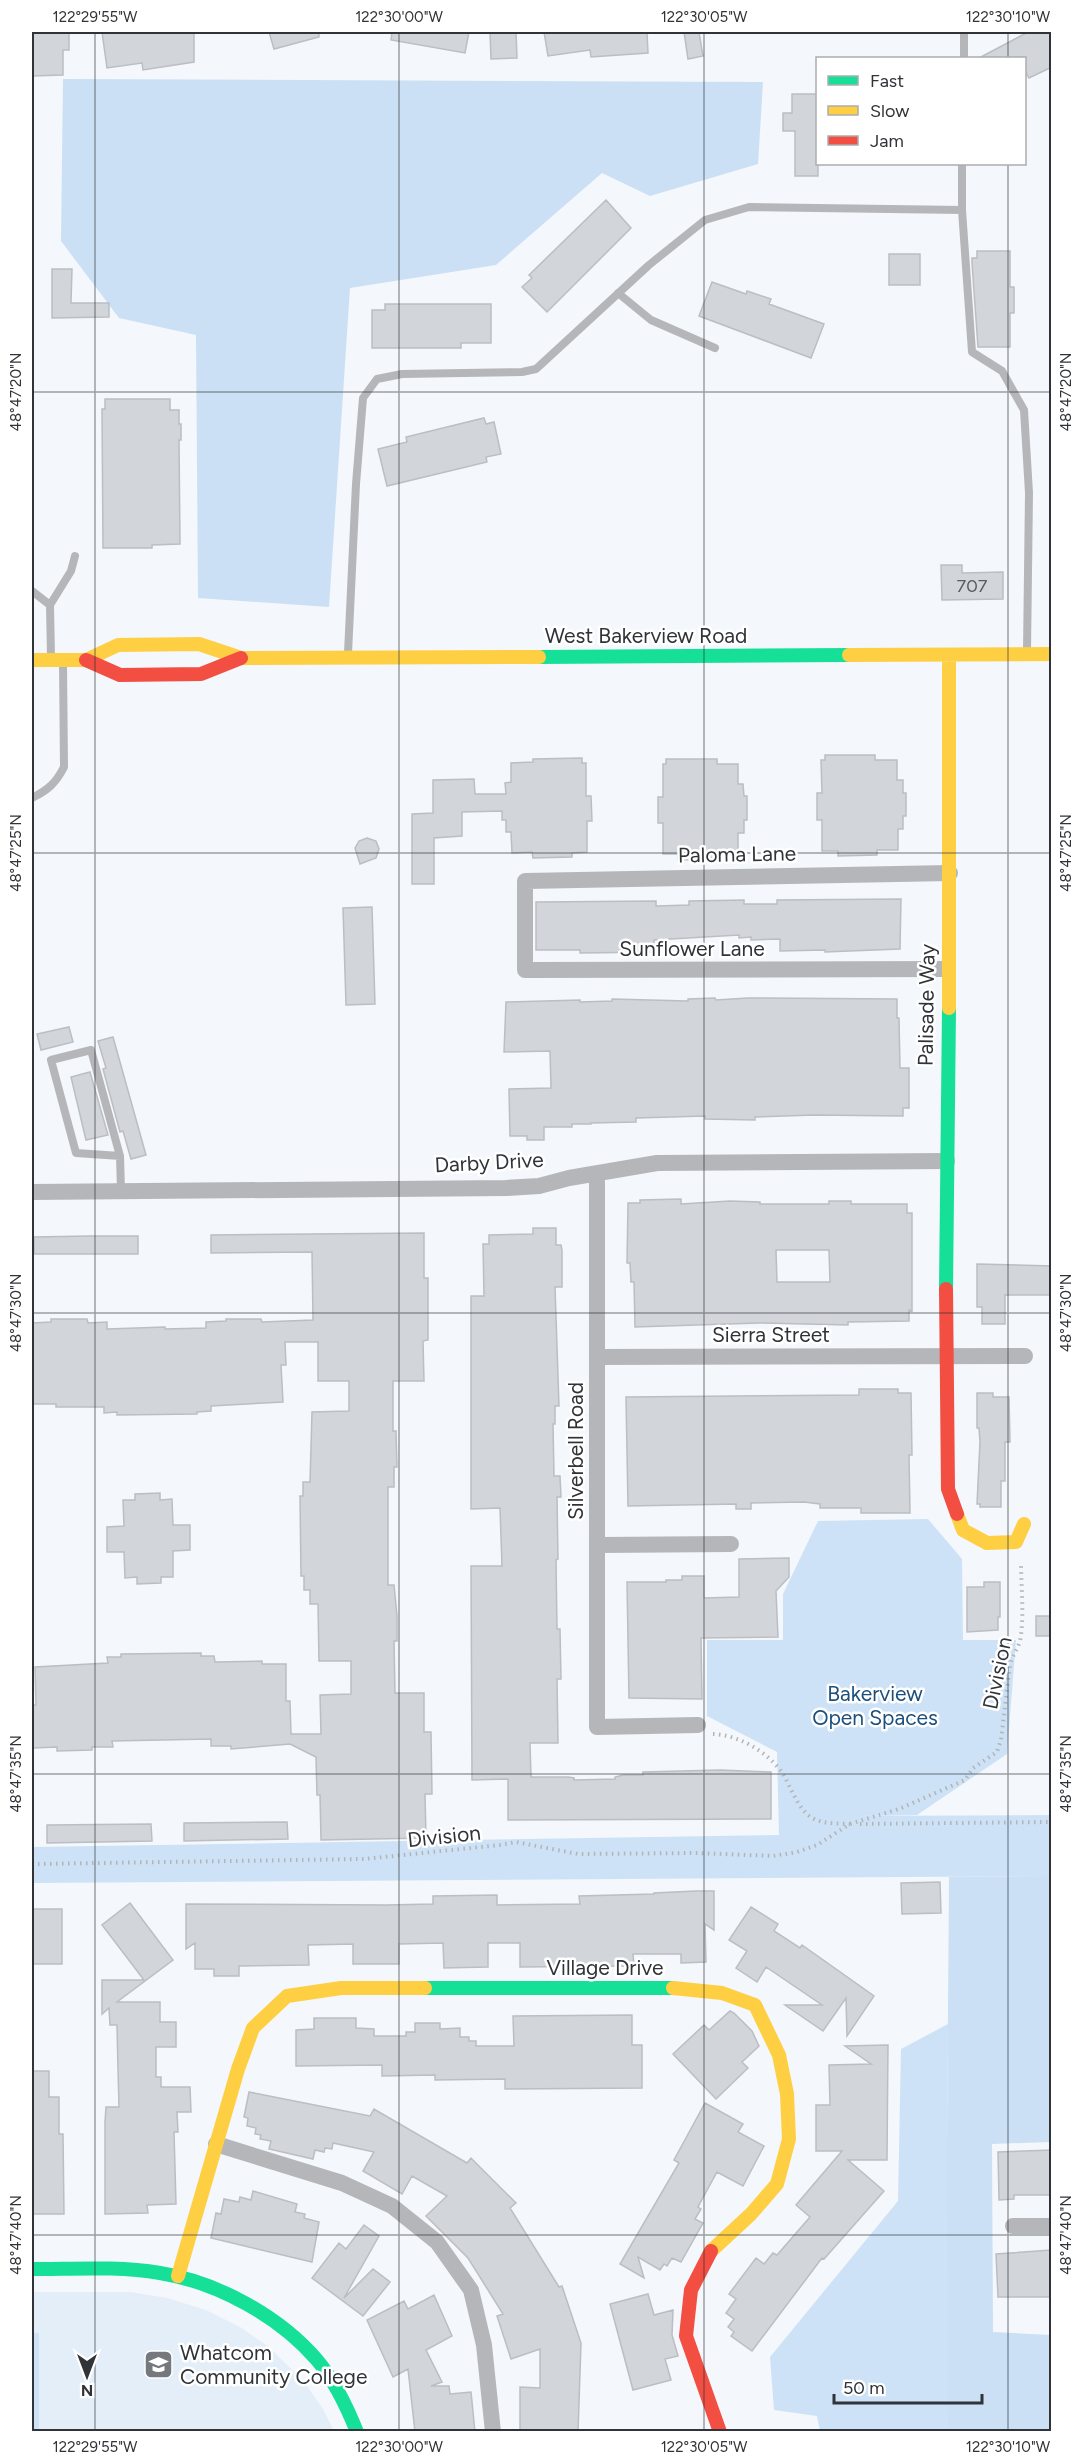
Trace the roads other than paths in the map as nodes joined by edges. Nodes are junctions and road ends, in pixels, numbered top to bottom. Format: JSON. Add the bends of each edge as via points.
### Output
{"nodes":[{"id":1,"x":964,"y":32,"type":"edge"},
{"id":2,"x":964,"y":57,"type":"edge"},
{"id":3,"x":962,"y":165,"type":"edge"},
{"id":4,"x":962,"y":210,"type":"junction"},
{"id":5,"x":618,"y":292,"type":"junction"},
{"id":6,"x":715,"y":348,"type":"dead end"},
{"id":7,"x":75,"y":556,"type":"dead end"},
{"id":8,"x":32,"y":591,"type":"edge"},
{"id":9,"x":50,"y":605,"type":"junction"},
{"id":10,"x":1027,"y":654,"type":"junction"},
{"id":11,"x":1052,"y":654,"type":"edge"},
{"id":12,"x":949,"y":655,"type":"junction"},
{"id":13,"x":348,"y":657,"type":"junction"},
{"id":14,"x":241,"y":658,"type":"junction"},
{"id":15,"x":32,"y":660,"type":"edge"},
{"id":16,"x":57,"y":660,"type":"junction"},
{"id":17,"x":86,"y":660,"type":"junction"},
{"id":18,"x":32,"y":798,"type":"edge"},
{"id":19,"x":950,"y":873,"type":"junction"},
{"id":20,"x":525,"y":880,"type":"joint"},
{"id":21,"x":948,"y":969,"type":"junction"},
{"id":22,"x":120,"y":1156,"type":"junction"},
{"id":23,"x":947,"y":1161,"type":"junction"},
{"id":24,"x":597,"y":1174,"type":"junction"},
{"id":25,"x":121,"y":1191,"type":"junction"},
{"id":26,"x":32,"y":1192,"type":"edge"},
{"id":27,"x":945,"y":1355,"type":"junction"},
{"id":28,"x":1025,"y":1356,"type":"dead end"},
{"id":29,"x":597,"y":1357,"type":"junction"},
{"id":30,"x":1024,"y":1524,"type":"dead end"},
{"id":31,"x":730,"y":1544,"type":"dead end"},
{"id":32,"x":598,"y":1545,"type":"junction"},
{"id":33,"x":698,"y":1725,"type":"road end"},
{"id":34,"x":216,"y":2144,"type":"junction"},
{"id":35,"x":1013,"y":2226,"type":"dead end"},
{"id":36,"x":1052,"y":2226,"type":"edge"},
{"id":37,"x":32,"y":2270,"type":"edge"},
{"id":38,"x":178,"y":2276,"type":"junction"},
{"id":39,"x":357,"y":2432,"type":"edge"},
{"id":40,"x":493,"y":2432,"type":"edge"},
{"id":41,"x":720,"y":2432,"type":"edge"}],
"edges":[{"from":1,"to":2,"type":"lane"},
{"from":3,"to":4,"type":"lane"},
{"from":4,"to":5,"type":"lane","via":[[749,207],[705,219]]},
{"from":4,"to":10,"type":"lane","via":[[972,352],[1002,372],[1024,410],[1029,493]]},
{"from":5,"to":6,"type":"lane","via":[[651,320]]},
{"from":5,"to":13,"type":"lane","via":[[536,369],[402,374],[377,380],[363,398]]},
{"from":7,"to":9,"type":"lane","via":[[71,571]]},
{"from":8,"to":9,"type":"lane"},
{"from":9,"to":16,"type":"lane"},
{"from":10,"to":11,"type":"street","name":"West Bakerview Road"},
{"from":10,"to":12,"type":"street","name":"West Bakerview Road"},
{"from":12,"to":13,"type":"street","name":"West Bakerview Road"},
{"from":12,"to":19,"type":"street","name":"Palisade Way"},
{"from":13,"to":14,"type":"street","name":"West Bakerview Road"},
{"from":14,"to":17,"type":"street","name":"West Bakerview Road","via":[[199,644],[118,645]]},
{"from":14,"to":17,"type":"street","name":"West Bakerview Road","via":[[201,674],[178,675],[120,675]]},
{"from":15,"to":16,"type":"street","name":"West Bakerview Road"},
{"from":16,"to":17,"type":"street","name":"West Bakerview Road"},
{"from":16,"to":18,"type":"lane","via":[[64,767],[57,781]]},
{"from":19,"to":20,"type":"street","name":"Paloma Lane"},
{"from":19,"to":21,"type":"street","name":"Palisade Way"},
{"from":20,"to":21,"type":"street","name":"Sunflower Lane","via":[[525,970]]},
{"from":21,"to":23,"type":"street","name":"Palisade Way"},
{"from":22,"to":22,"type":"lane","via":[[91,1050],[51,1060],[76,1153]]},
{"from":22,"to":25,"type":"lane"},
{"from":23,"to":24,"type":"street","name":"Darby Drive","via":[[657,1163]]},
{"from":23,"to":27,"type":"street","name":"Palisade Way"},
{"from":24,"to":25,"type":"street","name":"Darby Drive","via":[[539,1186],[506,1188]]},
{"from":24,"to":29,"type":"street","name":"Silverbell Road"},
{"from":25,"to":26,"type":"street","name":"Darby Drive"},
{"from":27,"to":28,"type":"street"},
{"from":27,"to":29,"type":"street","name":"Sierra Street"},
{"from":27,"to":30,"type":"street","name":"Palisade Way","via":[[948,1490],[963,1530],[987,1543],[1016,1542]]},
{"from":29,"to":32,"type":"street","name":"Silverbell Road"},
{"from":31,"to":32,"type":"street"},
{"from":32,"to":33,"type":"street","name":"Silverbell Road","via":[[597,1727]]},
{"from":34,"to":38,"type":"street","name":"Village Drive"},
{"from":34,"to":40,"type":"street","via":[[342,2183],[392,2206],[437,2242],[471,2290],[484,2345]]},
{"from":34,"to":41,"type":"street","name":"Village Drive","via":[[253,2028],[286,1996],[341,1988],[676,1988],[722,1993],[755,2006],[779,2055],[787,2094],[789,2139],[777,2184],[710,2252],[691,2290],[686,2336]]},
{"from":35,"to":36,"type":"street"},
{"from":37,"to":38,"type":"street","via":[[130,2269]]},
{"from":38,"to":39,"type":"street","via":[[220,2291],[257,2311],[316,2360],[343,2397]]}]}
